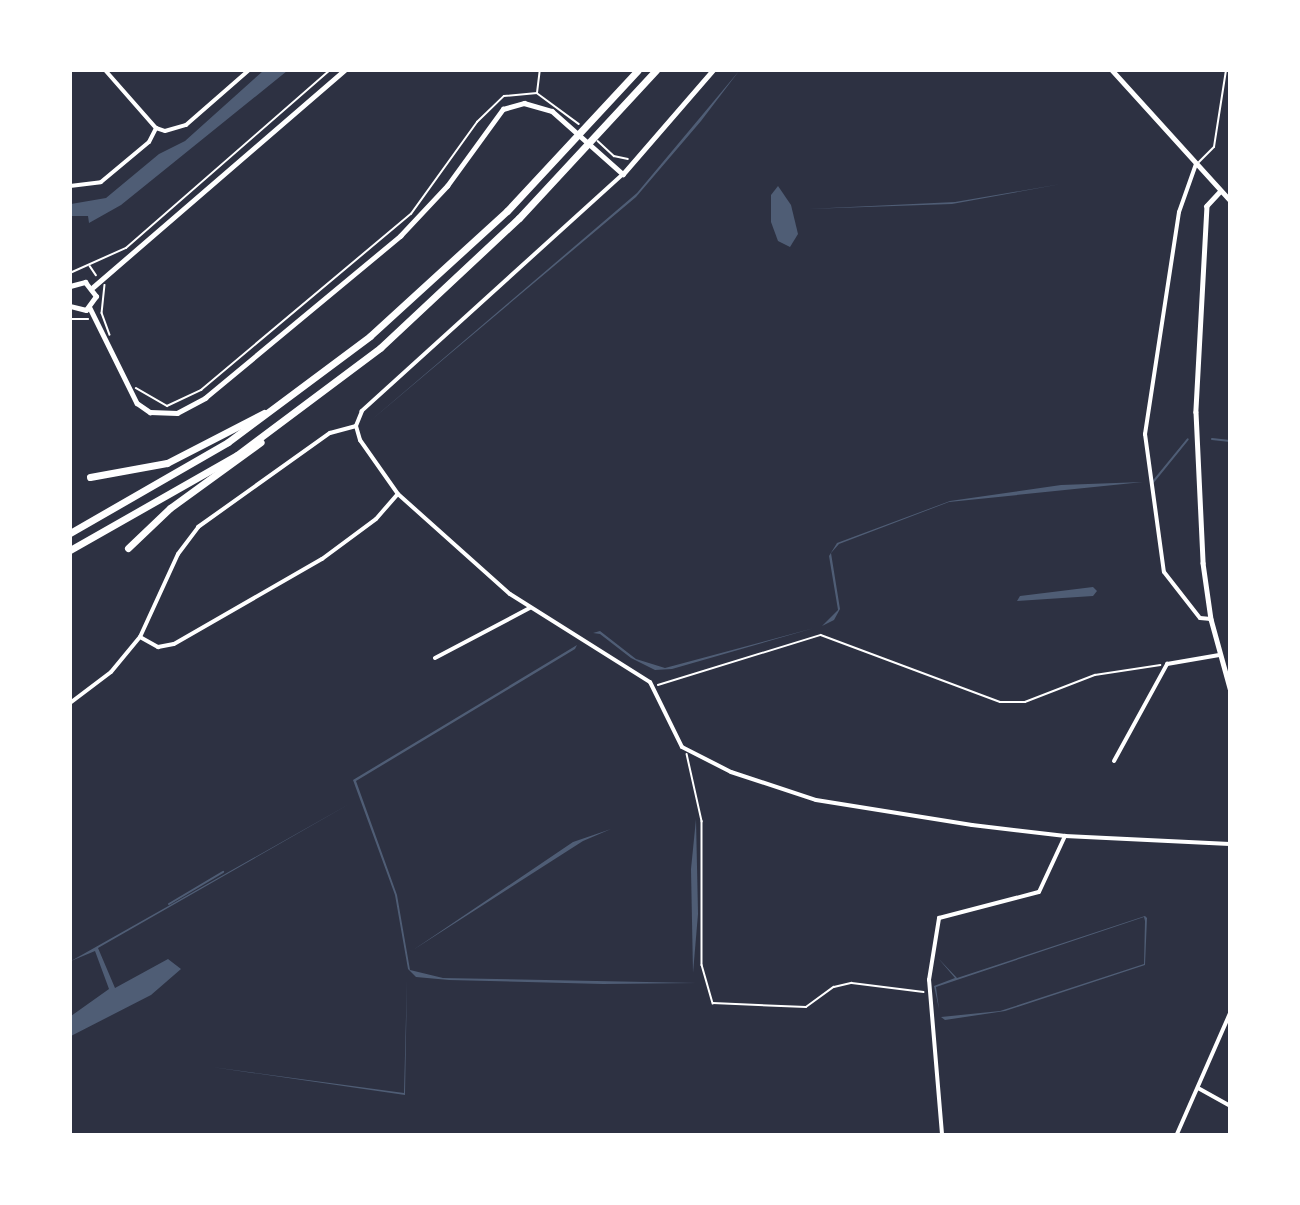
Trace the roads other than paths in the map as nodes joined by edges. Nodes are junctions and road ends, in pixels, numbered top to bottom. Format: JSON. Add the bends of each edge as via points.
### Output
{"nodes":[{"id":1,"x":105,"y":70,"type":"edge"},
{"id":2,"x":249,"y":70,"type":"edge"},
{"id":3,"x":344,"y":70,"type":"edge"},
{"id":4,"x":638,"y":70,"type":"edge"},
{"id":5,"x":656,"y":70,"type":"edge"},
{"id":6,"x":713,"y":70,"type":"edge"},
{"id":7,"x":1112,"y":70,"type":"edge"},
{"id":8,"x":1226,"y":70,"type":"edge"},
{"id":9,"x":156,"y":128,"type":"junction"},
{"id":10,"x":1196,"y":164,"type":"junction"},
{"id":11,"x":623,"y":174,"type":"junction"},
{"id":12,"x":70,"y":186,"type":"edge"},
{"id":13,"x":1221,"y":190,"type":"junction"},
{"id":14,"x":1230,"y":200,"type":"edge"},
{"id":15,"x":71,"y":284,"type":"edge"},
{"id":16,"x":93,"y":287,"type":"junction"},
{"id":17,"x":70,"y":306,"type":"edge"},
{"id":18,"x":90,"y":308,"type":"junction"},
{"id":19,"x":280,"y":406,"type":"junction"},
{"id":20,"x":356,"y":426,"type":"junction"},
{"id":21,"x":266,"y":436,"type":"junction"},
{"id":22,"x":90,"y":477,"type":"dead end"},
{"id":23,"x":398,"y":494,"type":"junction"},
{"id":24,"x":70,"y":533,"type":"edge"},
{"id":25,"x":128,"y":548,"type":"dead end"},
{"id":26,"x":70,"y":550,"type":"edge"},
{"id":27,"x":530,"y":608,"type":"junction"},
{"id":28,"x":1211,"y":619,"type":"junction"},
{"id":29,"x":140,"y":637,"type":"junction"},
{"id":30,"x":1219,"y":655,"type":"junction"},
{"id":31,"x":435,"y":658,"type":"dead end"},
{"id":32,"x":1230,"y":688,"type":"edge"},
{"id":33,"x":70,"y":703,"type":"edge"},
{"id":34,"x":1114,"y":761,"type":"dead end"},
{"id":35,"x":1065,"y":836,"type":"junction"},
{"id":36,"x":1230,"y":844,"type":"edge"},
{"id":37,"x":1230,"y":1013,"type":"edge"},
{"id":38,"x":1198,"y":1088,"type":"junction"},
{"id":39,"x":1230,"y":1106,"type":"edge"},
{"id":40,"x":942,"y":1134,"type":"edge"},
{"id":41,"x":1178,"y":1134,"type":"edge"}],
"edges":[{"from":1,"to":9,"type":"street"},
{"from":2,"to":9,"type":"street","via":[[186,125]]},
{"from":3,"to":16,"type":"main road"},
{"from":4,"to":19,"type":"highway","via":[[507,211],[416,296]]},
{"from":5,"to":21,"type":"highway","via":[[425,308]]},
{"from":6,"to":11,"type":"street"},
{"from":7,"to":10,"type":"street"},
{"from":8,"to":10,"type":"lane","via":[[1214,147]]},
{"from":9,"to":12,"type":"street","via":[[101,182]]},
{"from":10,"to":13,"type":"street"},
{"from":10,"to":28,"type":"street","via":[[1179,212],[1145,434],[1164,572],[1192,610]]},
{"from":11,"to":18,"type":"street","via":[[562,118],[524,103],[494,116],[447,186],[400,236],[191,407],[162,415],[137,404]]},
{"from":11,"to":20,"type":"street","via":[[362,411]]},
{"from":13,"to":14,"type":"street"},
{"from":13,"to":28,"type":"street","via":[[1207,206],[1197,424]]},
{"from":15,"to":16,"type":"main road","via":[[81,281]]},
{"from":16,"to":18,"type":"main road","via":[[96,296]]},
{"from":17,"to":18,"type":"main road"},
{"from":19,"to":22,"type":"highway","via":[[167,463]]},
{"from":19,"to":24,"type":"highway","via":[[162,483]]},
{"from":20,"to":23,"type":"street"},
{"from":20,"to":29,"type":"street","via":[[330,433],[198,527],[178,554]]},
{"from":21,"to":25,"type":"highway"},
{"from":21,"to":26,"type":"highway"},
{"from":23,"to":27,"type":"street"},
{"from":23,"to":29,"type":"street","via":[[376,519],[322,559],[174,644],[158,647]]},
{"from":27,"to":31,"type":"street"},
{"from":27,"to":35,"type":"street","via":[[656,687],[679,741],[689,751],[740,776],[816,800]]},
{"from":28,"to":30,"type":"street"},
{"from":29,"to":33,"type":"street","via":[[111,672]]},
{"from":30,"to":32,"type":"street"},
{"from":30,"to":34,"type":"street","via":[[1167,664]]},
{"from":35,"to":36,"type":"street"},
{"from":35,"to":40,"type":"street","via":[[1039,892],[939,918],[930,992]]},
{"from":37,"to":38,"type":"street"},
{"from":38,"to":39,"type":"street"},
{"from":38,"to":41,"type":"street"}]}
